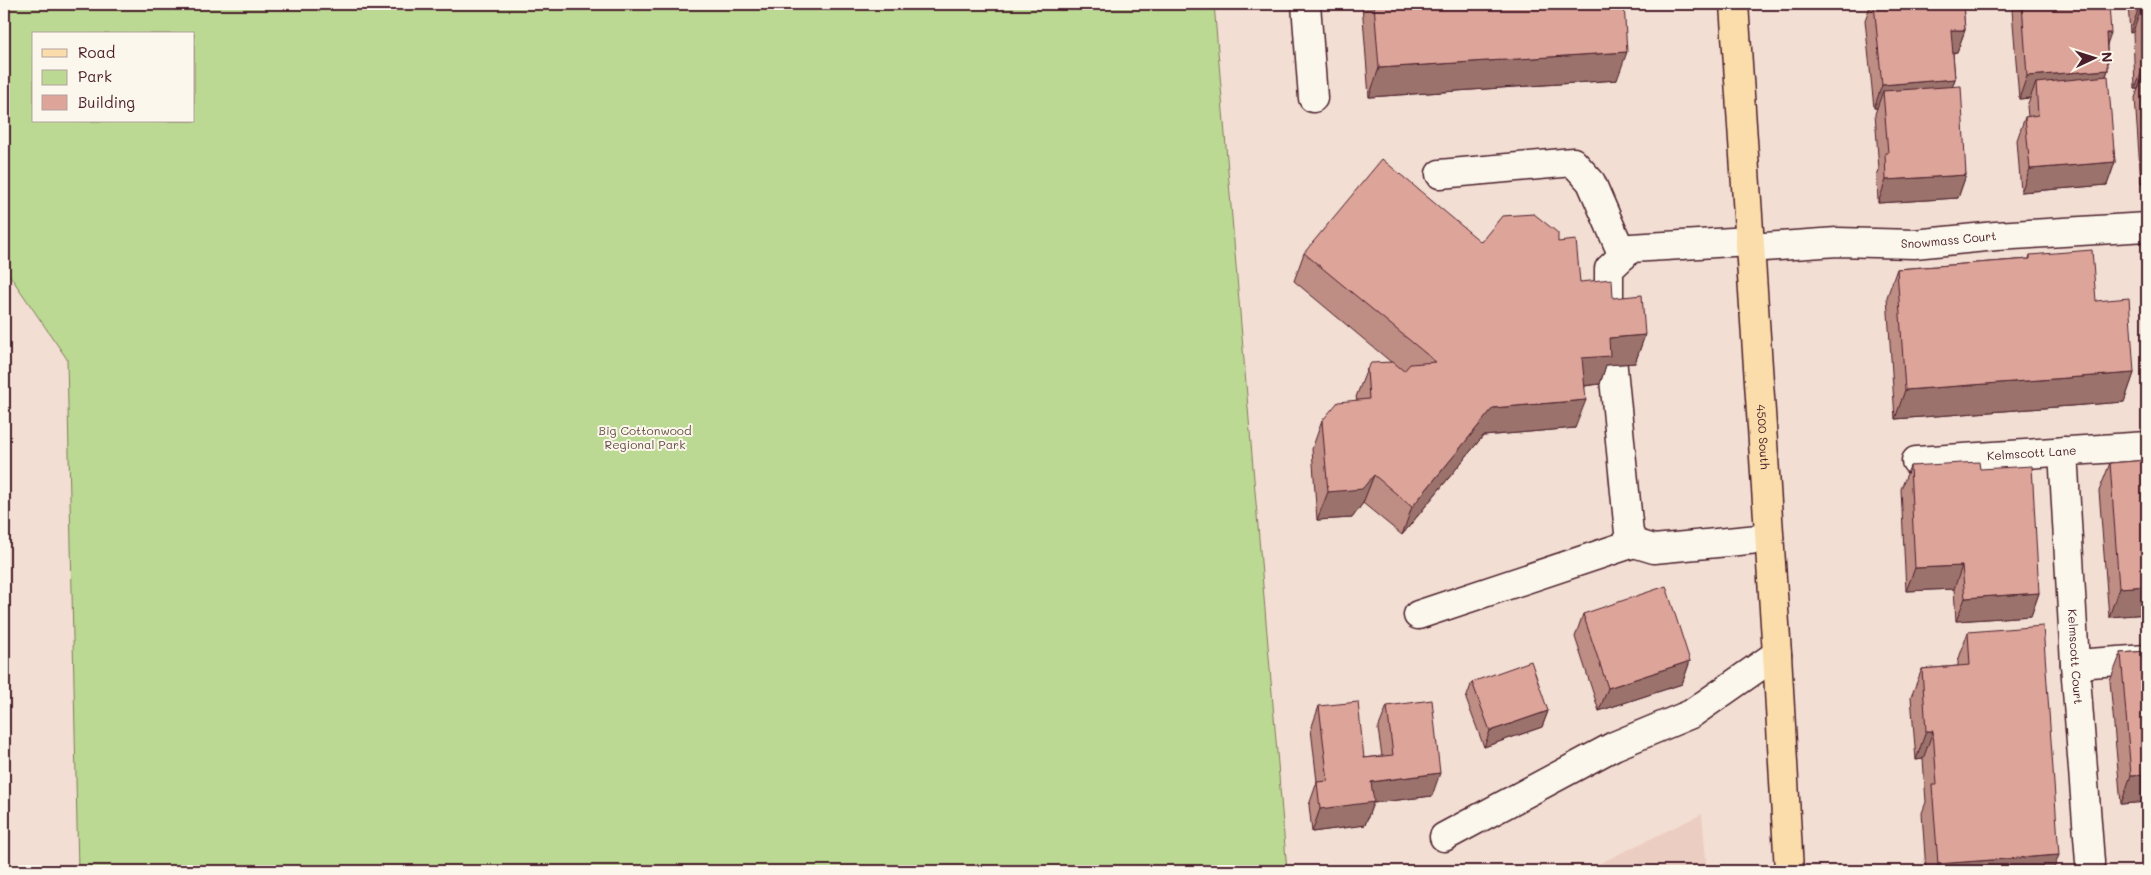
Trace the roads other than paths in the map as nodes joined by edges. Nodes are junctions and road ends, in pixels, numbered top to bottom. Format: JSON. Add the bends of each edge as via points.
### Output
{"nodes":[{"id":1,"x":1306,"y":4,"type":"edge"},
{"id":2,"x":1734,"y":4,"type":"edge"},
{"id":3,"x":1313,"y":98,"type":"dead end"},
{"id":4,"x":1440,"y":174,"type":"dead end"},
{"id":5,"x":2147,"y":227,"type":"edge"},
{"id":6,"x":1749,"y":245,"type":"junction"},
{"id":7,"x":1623,"y":256,"type":"junction"},
{"id":8,"x":2147,"y":446,"type":"edge"},
{"id":9,"x":2063,"y":451,"type":"junction"},
{"id":10,"x":1916,"y":461,"type":"dead end"},
{"id":11,"x":1769,"y":538,"type":"junction"},
{"id":12,"x":1634,"y":543,"type":"junction"},
{"id":13,"x":1418,"y":616,"type":"dead end"},
{"id":14,"x":1777,"y":654,"type":"junction"},
{"id":15,"x":2147,"y":659,"type":"edge"},
{"id":16,"x":2075,"y":664,"type":"junction"},
{"id":17,"x":1444,"y":837,"type":"dead end"},
{"id":18,"x":2090,"y":862,"type":"dead end"},
{"id":19,"x":1789,"y":871,"type":"edge"}],
"edges":[{"from":1,"to":3,"type":"street"},
{"from":2,"to":6,"type":"main road","name":"4500 South"},
{"from":4,"to":7,"type":"street","via":[[1573,162],[1591,182]]},
{"from":5,"to":6,"type":"street","name":"Snowmass Court","via":[[1914,244]]},
{"from":6,"to":7,"type":"street","name":"Snowmass Court","via":[[1631,248]]},
{"from":6,"to":11,"type":"main road","name":"4500 South"},
{"from":7,"to":12,"type":"street","via":[[1609,269],[1610,327],[1629,533]]},
{"from":8,"to":9,"type":"street","name":"Kelmscott Lane"},
{"from":9,"to":10,"type":"street","name":"Kelmscott Lane"},
{"from":9,"to":16,"type":"street","name":"Kelmscott Court"},
{"from":11,"to":12,"type":"street","via":[[1654,549]]},
{"from":11,"to":14,"type":"main road","name":"4500 South"},
{"from":12,"to":13,"type":"street"},
{"from":14,"to":17,"type":"street","via":[[1692,714],[1614,746]]},
{"from":14,"to":19,"type":"main road","name":"4500 South"},
{"from":15,"to":16,"type":"street"},
{"from":16,"to":18,"type":"street","name":"Kelmscott Court"}]}
